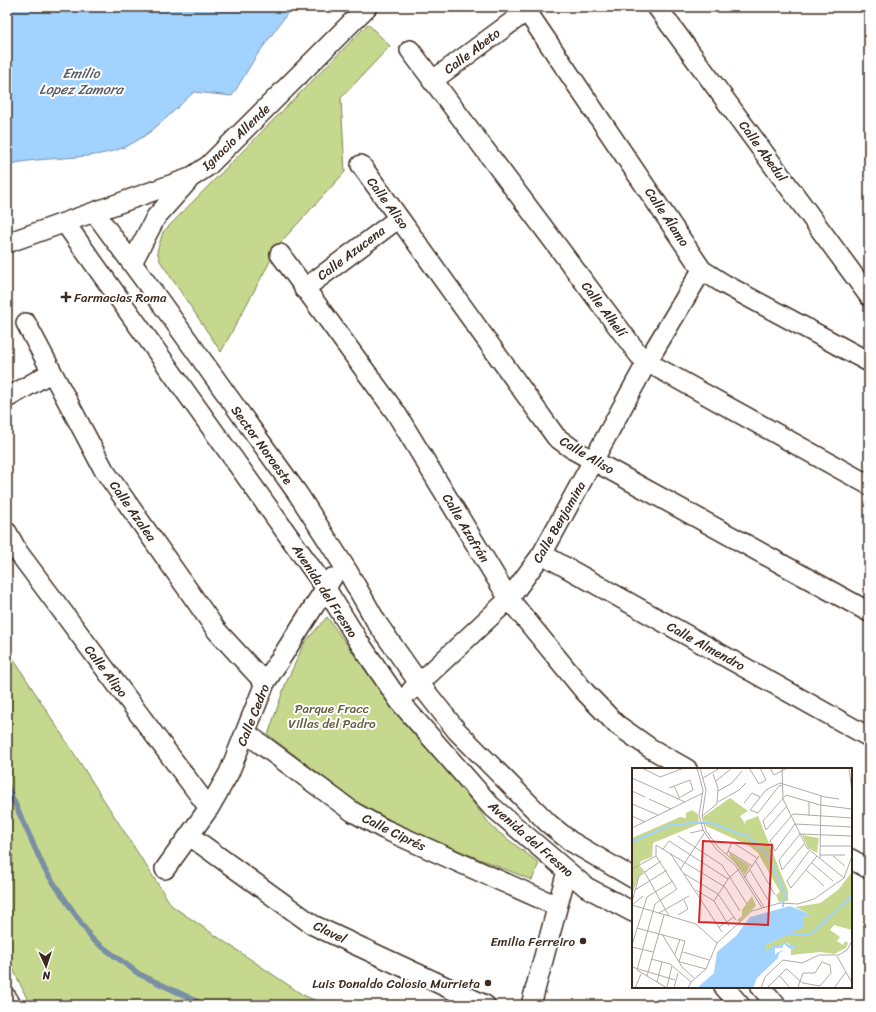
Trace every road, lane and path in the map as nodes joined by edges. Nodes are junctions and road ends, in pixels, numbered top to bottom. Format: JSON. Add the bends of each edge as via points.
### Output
{"nodes":[{"id":1,"x":367,"y":7,"type":"edge"},
{"id":2,"x":657,"y":7,"type":"edge"},
{"id":3,"x":528,"y":8,"type":"edge"},
{"id":4,"x":410,"y":50,"type":"dead end"},
{"id":5,"x":432,"y":82,"type":"junction"},
{"id":6,"x":361,"y":165,"type":"dead end"},
{"id":7,"x":190,"y":178,"type":"junction"},
{"id":8,"x":95,"y":213,"type":"junction"},
{"id":9,"x":399,"y":218,"type":"junction"},
{"id":10,"x":66,"y":223,"type":"junction"},
{"id":11,"x":7,"y":243,"type":"edge"},
{"id":12,"x":280,"y":254,"type":"dead end"},
{"id":13,"x":132,"y":263,"type":"junction"},
{"id":14,"x":702,"y":270,"type":"junction"},
{"id":15,"x":304,"y":289,"type":"junction"},
{"id":16,"x":869,"y":296,"type":"edge"},
{"id":17,"x":26,"y":323,"type":"dead end"},
{"id":18,"x":647,"y":362,"type":"junction"},
{"id":19,"x":869,"y":362,"type":"edge"},
{"id":20,"x":52,"y":372,"type":"junction"},
{"id":21,"x":7,"y":398,"type":"edge"},
{"id":22,"x":593,"y":460,"type":"junction"},
{"id":23,"x":869,"y":485,"type":"edge"},
{"id":24,"x":7,"y":532,"type":"edge"},
{"id":25,"x":542,"y":554,"type":"junction"},
{"id":26,"x":343,"y":564,"type":"junction"},
{"id":27,"x":325,"y":587,"type":"junction"},
{"id":28,"x":509,"y":599,"type":"junction"},
{"id":29,"x":869,"y":612,"type":"edge"},
{"id":30,"x":265,"y":682,"type":"junction"},
{"id":31,"x":419,"y":683,"type":"junction"},
{"id":32,"x":400,"y":702,"type":"junction"},
{"id":33,"x":246,"y":733,"type":"junction"},
{"id":34,"x":869,"y":737,"type":"edge"},
{"id":35,"x":685,"y":768,"type":"edge"},
{"id":36,"x":209,"y":808,"type":"junction"},
{"id":37,"x":190,"y":836,"type":"junction"},
{"id":38,"x":852,"y":860,"type":"edge"},
{"id":39,"x":165,"y":869,"type":"dead end"},
{"id":40,"x":869,"y":869,"type":"edge"},
{"id":41,"x":567,"y":871,"type":"junction"},
{"id":42,"x":632,"y":877,"type":"edge"},
{"id":43,"x":558,"y":906,"type":"junction"},
{"id":44,"x":632,"y":911,"type":"edge"},
{"id":45,"x":725,"y":988,"type":"edge"},
{"id":46,"x":762,"y":988,"type":"edge"},
{"id":47,"x":7,"y":998,"type":"edge"},
{"id":48,"x":11,"y":1005,"type":"edge"},
{"id":49,"x":484,"y":1005,"type":"edge"},
{"id":50,"x":531,"y":1005,"type":"edge"},
{"id":51,"x":740,"y":1005,"type":"edge"},
{"id":52,"x":776,"y":1005,"type":"edge"}],
"edges":[{"from":1,"to":7,"type":"street","name":"Ignacio Allende","via":[[208,166]]},
{"from":2,"to":16,"type":"street","name":"Calle Abedul"},
{"from":3,"to":5,"type":"street","name":"Calle Abeto"},
{"from":3,"to":14,"type":"street","name":"Calle Álamo"},
{"from":4,"to":5,"type":"street","name":"Calle Alhelí"},
{"from":5,"to":18,"type":"street","name":"Calle Alhelí","via":[[639,355]]},
{"from":6,"to":9,"type":"street","name":"Calle Aliso"},
{"from":7,"to":8,"type":"street","name":"Ignacio Allende"},
{"from":7,"to":13,"type":"street","via":[[156,217]]},
{"from":8,"to":10,"type":"street","name":"Ignacio Allende"},
{"from":8,"to":13,"type":"street","name":"Sector Noroeste"},
{"from":9,"to":15,"type":"street","name":"Calle Azucena"},
{"from":9,"to":22,"type":"street","name":"Calle Aliso","via":[[556,437]]},
{"from":10,"to":11,"type":"street","name":"Ignacio Allende"},
{"from":10,"to":27,"type":"street","name":"Avenida del Fresno"},
{"from":12,"to":15,"type":"street","name":"Calle Azafrán"},
{"from":13,"to":26,"type":"street","name":"Sector Noroeste","via":[[298,494]]},
{"from":14,"to":18,"type":"street","name":"Calle Benjamina"},
{"from":14,"to":19,"type":"street","name":"Calle Álamo"},
{"from":15,"to":28,"type":"street","name":"Calle Azafrán","via":[[396,413]]},
{"from":17,"to":20,"type":"street","name":"Calle Azalea"},
{"from":18,"to":22,"type":"street","name":"Calle Benjamina"},
{"from":18,"to":23,"type":"street","name":"Calle Alhelí"},
{"from":20,"to":21,"type":"street"},
{"from":20,"to":30,"type":"street","name":"Calle Azalea","via":[[104,470],[217,631]]},
{"from":22,"to":25,"type":"street","name":"Calle Benjamina"},
{"from":22,"to":29,"type":"street","name":"Calle Aliso"},
{"from":24,"to":36,"type":"street","name":"Calle Alipo","via":[[18,552]]},
{"from":25,"to":28,"type":"street","name":"Calle Benjamina"},
{"from":25,"to":34,"type":"street","name":"Calle Almendro"},
{"from":26,"to":27,"type":"street","name":"Calle Cedro"},
{"from":26,"to":31,"type":"street","name":"Sector Noroeste","via":[[377,622]]},
{"from":27,"to":30,"type":"street","name":"Calle Cedro"},
{"from":27,"to":32,"type":"street","name":"Avenida del Fresno"},
{"from":28,"to":31,"type":"street","name":"Calle Benjamina"},
{"from":28,"to":35,"type":"street","name":"Calle Azafrán","via":[[585,692],[616,724],[650,748]]},
{"from":30,"to":33,"type":"street","name":"Calle Cedro"},
{"from":31,"to":32,"type":"street","name":"Calle Benjamina"},
{"from":31,"to":42,"type":"street","name":"Avenida del Fresno","via":[[457,731],[548,823],[570,841]]},
{"from":32,"to":41,"type":"street","name":"Avenida del Fresno","via":[[490,805]]},
{"from":33,"to":36,"type":"street","name":"Calle Cedro","via":[[229,773]]},
{"from":33,"to":43,"type":"street","name":"Calle Ciprés","via":[[353,812]]},
{"from":36,"to":37,"type":"street","name":"Calle Cedro"},
{"from":37,"to":39,"type":"street","name":"Calle Cedro"},
{"from":37,"to":49,"type":"street","name":"Clavel","via":[[313,925]]},
{"from":38,"to":40,"type":"street"},
{"from":41,"to":43,"type":"street"},
{"from":41,"to":44,"type":"street","name":"Avenida del Fresno","via":[[586,887]]},
{"from":43,"to":50,"type":"street"},
{"from":45,"to":51,"type":"street"},
{"from":46,"to":52,"type":"street"},
{"from":47,"to":48,"type":"street"}]}
